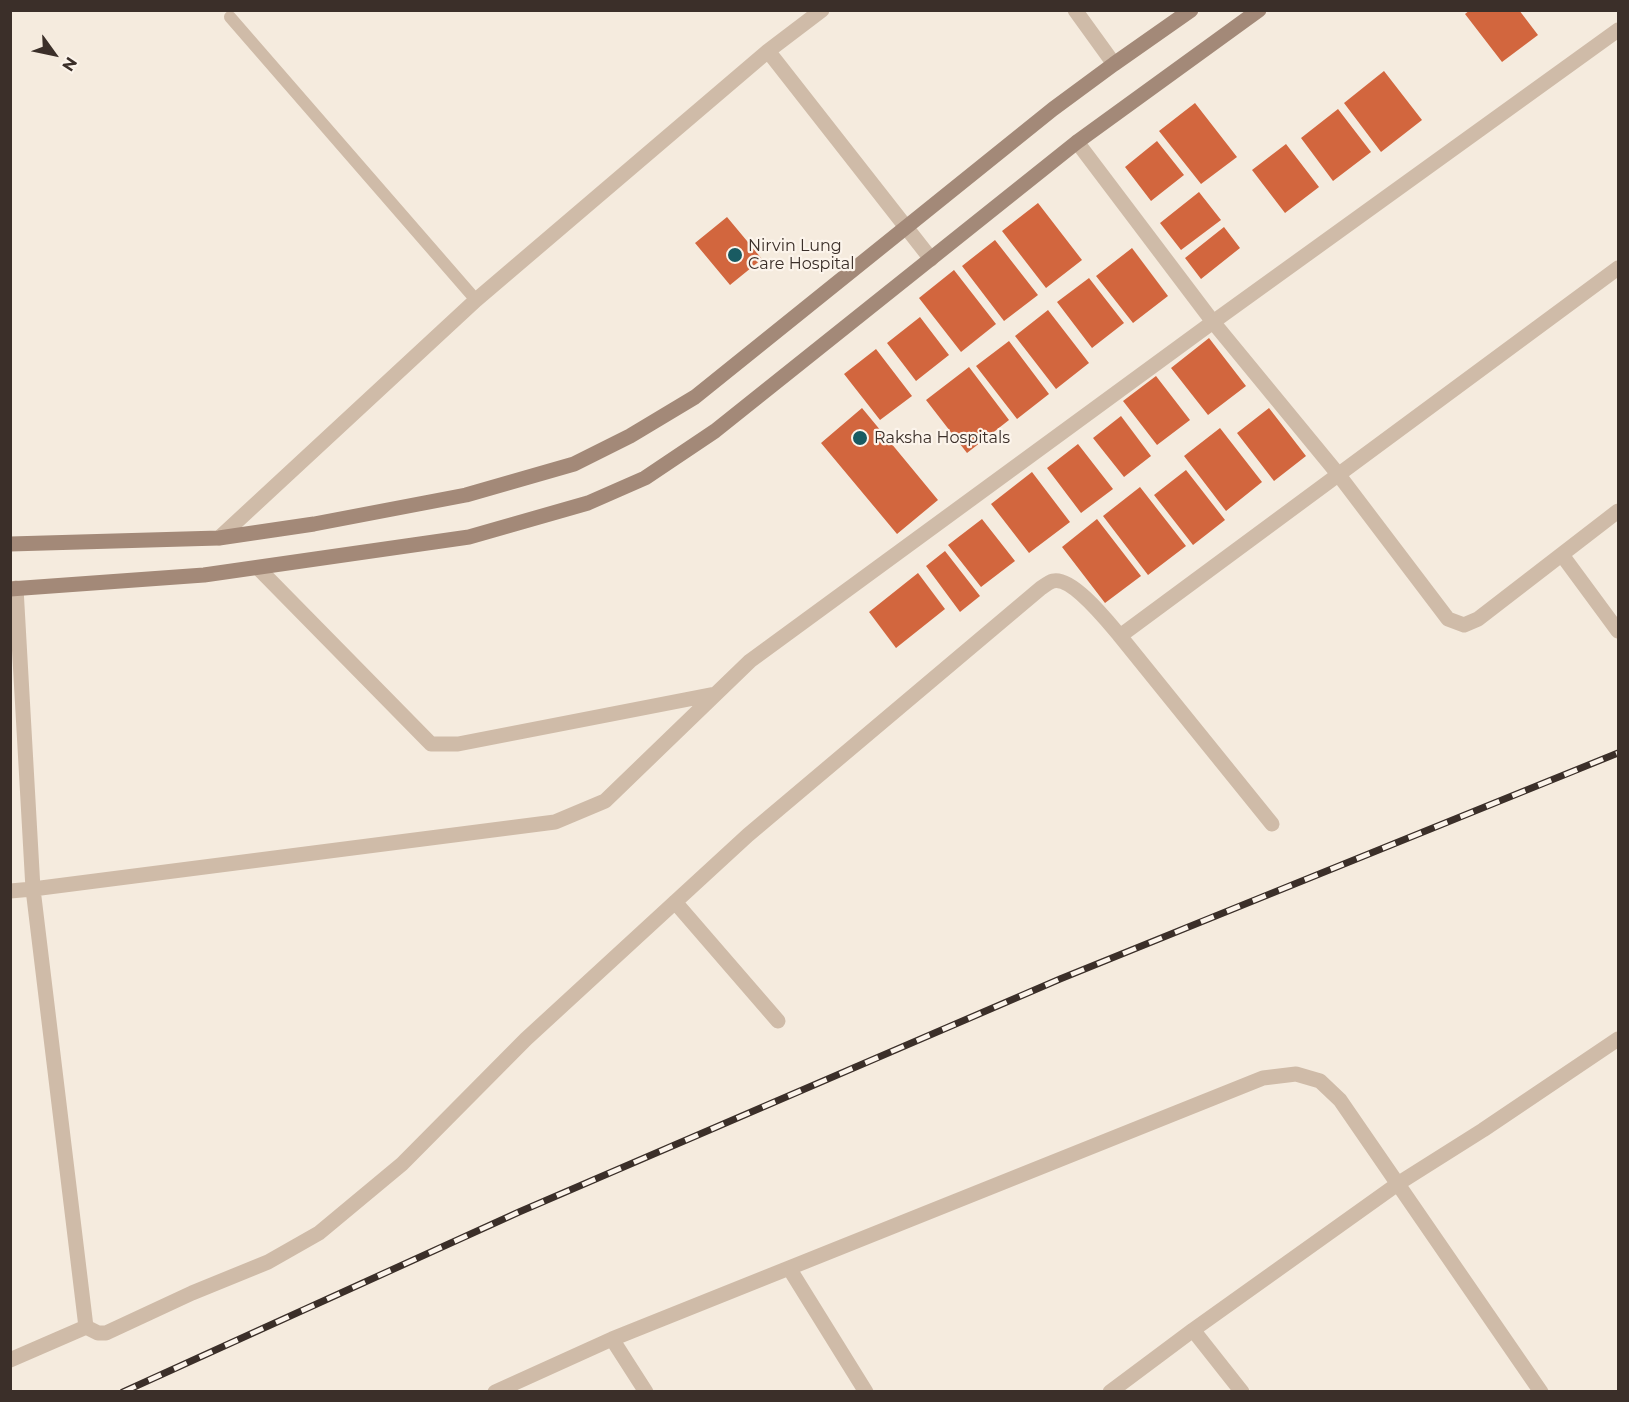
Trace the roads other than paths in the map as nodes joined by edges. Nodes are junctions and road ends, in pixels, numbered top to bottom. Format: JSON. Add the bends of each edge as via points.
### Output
{"nodes":[{"id":1,"x":822,"y":10,"type":"edge"},
{"id":2,"x":1075,"y":10,"type":"edge"},
{"id":3,"x":1191,"y":10,"type":"edge"},
{"id":4,"x":1259,"y":10,"type":"edge"},
{"id":5,"x":230,"y":17,"type":"dead end"},
{"id":6,"x":1618,"y":30,"type":"edge"},
{"id":7,"x":768,"y":51,"type":"junction"},
{"id":8,"x":1114,"y":64,"type":"junction"},
{"id":9,"x":1077,"y":142,"type":"junction"},
{"id":10,"x":906,"y":229,"type":"junction"},
{"id":11,"x":931,"y":259,"type":"junction"},
{"id":12,"x":1618,"y":268,"type":"edge"},
{"id":13,"x":476,"y":300,"type":"junction"},
{"id":14,"x":1213,"y":322,"type":"junction"},
{"id":15,"x":1338,"y":474,"type":"junction"},
{"id":16,"x":1618,"y":511,"type":"edge"},
{"id":17,"x":219,"y":538,"type":"junction"},
{"id":18,"x":10,"y":544,"type":"edge"},
{"id":19,"x":1562,"y":555,"type":"junction"},
{"id":20,"x":258,"y":568,"type":"junction"},
{"id":21,"x":13,"y":589,"type":"edge"},
{"id":22,"x":1618,"y":631,"type":"edge"},
{"id":23,"x":1120,"y":636,"type":"junction"},
{"id":24,"x":715,"y":694,"type":"junction"},
{"id":25,"x":1272,"y":824,"type":"dead end"},
{"id":26,"x":33,"y":890,"type":"junction"},
{"id":27,"x":10,"y":891,"type":"edge"},
{"id":28,"x":675,"y":902,"type":"junction"},
{"id":29,"x":778,"y":1021,"type":"dead end"},
{"id":30,"x":1618,"y":1039,"type":"edge"},
{"id":31,"x":1399,"y":1183,"type":"junction"},
{"id":32,"x":789,"y":1268,"type":"junction"},
{"id":33,"x":86,"y":1328,"type":"junction"},
{"id":34,"x":1192,"y":1330,"type":"junction"},
{"id":35,"x":612,"y":1339,"type":"junction"},
{"id":36,"x":10,"y":1360,"type":"edge"},
{"id":37,"x":495,"y":1392,"type":"edge"},
{"id":38,"x":646,"y":1392,"type":"edge"},
{"id":39,"x":866,"y":1392,"type":"edge"},
{"id":40,"x":1110,"y":1392,"type":"edge"},
{"id":41,"x":1242,"y":1392,"type":"edge"},
{"id":42,"x":1541,"y":1392,"type":"edge"}],
"edges":[{"from":1,"to":7,"type":"street"},
{"from":2,"to":8,"type":"street"},
{"from":3,"to":8,"type":"main road"},
{"from":4,"to":9,"type":"main road"},
{"from":5,"to":13,"type":"lane"},
{"from":6,"to":14,"type":"street"},
{"from":7,"to":10,"type":"street"},
{"from":7,"to":13,"type":"street"},
{"from":8,"to":10,"type":"main road"},
{"from":9,"to":11,"type":"main road"},
{"from":9,"to":14,"type":"street"},
{"from":10,"to":11,"type":"street"},
{"from":10,"to":17,"type":"main road","via":[[695,397],[574,464],[466,495]]},
{"from":11,"to":20,"type":"main road","via":[[715,431],[645,478],[588,503],[469,537]]},
{"from":12,"to":15,"type":"street"},
{"from":13,"to":17,"type":"street"},
{"from":14,"to":15,"type":"street"},
{"from":14,"to":24,"type":"street","via":[[750,661]]},
{"from":15,"to":19,"type":"street","via":[[1448,619],[1464,625],[1478,619]]},
{"from":15,"to":23,"type":"street"},
{"from":16,"to":19,"type":"street"},
{"from":17,"to":18,"type":"main road"},
{"from":19,"to":22,"type":"street"},
{"from":20,"to":21,"type":"main road"},
{"from":20,"to":24,"type":"street","via":[[431,744],[458,744]]},
{"from":21,"to":26,"type":"street"},
{"from":23,"to":25,"type":"street"},
{"from":23,"to":28,"type":"street","via":[[1067,583],[1054,581],[1041,588],[757,827]]},
{"from":24,"to":26,"type":"street","via":[[605,801],[555,822]]},
{"from":26,"to":27,"type":"street"},
{"from":26,"to":33,"type":"street"},
{"from":28,"to":29,"type":"street"},
{"from":28,"to":33,"type":"street","via":[[526,1039],[402,1164],[320,1233],[268,1262],[106,1333]]},
{"from":30,"to":31,"type":"street"},
{"from":31,"to":32,"type":"street","via":[[1340,1100],[1320,1081],[1296,1074],[1263,1078]]},
{"from":31,"to":34,"type":"street"},
{"from":31,"to":42,"type":"street"},
{"from":32,"to":35,"type":"street"},
{"from":32,"to":39,"type":"street"},
{"from":33,"to":36,"type":"street"},
{"from":34,"to":40,"type":"street"},
{"from":34,"to":41,"type":"street"},
{"from":35,"to":37,"type":"street"},
{"from":35,"to":38,"type":"street"}]}
